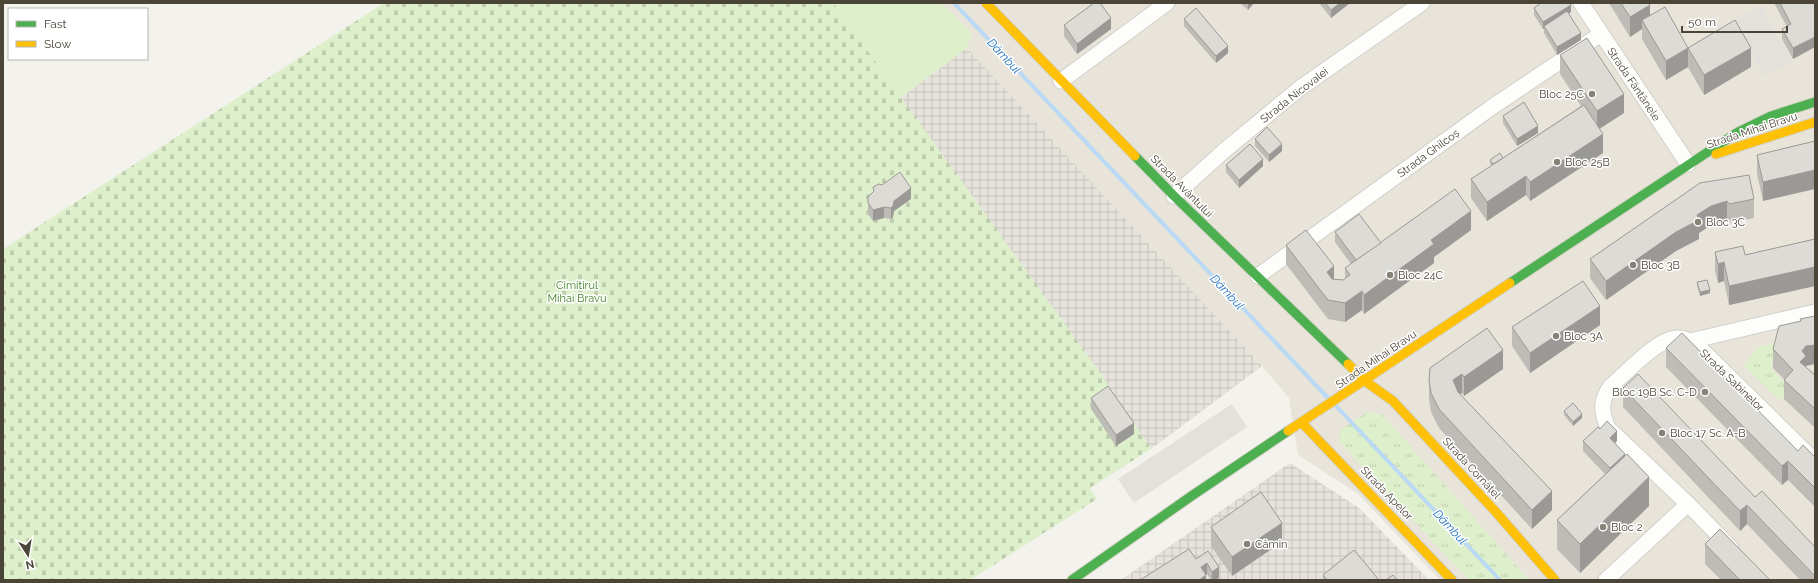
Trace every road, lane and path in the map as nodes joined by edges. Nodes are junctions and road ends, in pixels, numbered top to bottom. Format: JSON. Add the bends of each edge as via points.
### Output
{"nodes":[{"id":1,"x":986,"y":3,"type":"edge"},
{"id":2,"x":1167,"y":3,"type":"edge"},
{"id":3,"x":1422,"y":3,"type":"edge"},
{"id":4,"x":1581,"y":3,"type":"edge"},
{"id":5,"x":1601,"y":34,"type":"junction"},
{"id":6,"x":1062,"y":81,"type":"junction"},
{"id":7,"x":1815,"y":102,"type":"edge"},
{"id":8,"x":1815,"y":122,"type":"edge"},
{"id":9,"x":1692,"y":162,"type":"junction"},
{"id":10,"x":1174,"y":196,"type":"junction"},
{"id":11,"x":1258,"y":276,"type":"junction"},
{"id":12,"x":1815,"y":312,"type":"edge"},
{"id":13,"x":1690,"y":341,"type":"junction"},
{"id":14,"x":1365,"y":380,"type":"junction"},
{"id":15,"x":1302,"y":423,"type":"junction"},
{"id":16,"x":1815,"y":461,"type":"edge"},
{"id":17,"x":1688,"y":504,"type":"junction"},
{"id":18,"x":1742,"y":558,"type":"edge"},
{"id":19,"x":1072,"y":580,"type":"edge"},
{"id":20,"x":1452,"y":580,"type":"edge"},
{"id":21,"x":1554,"y":580,"type":"edge"},
{"id":22,"x":1606,"y":580,"type":"edge"}],
"edges":[{"from":1,"to":6,"type":"street","name":"Strada Avântului"},
{"from":2,"to":6,"type":"street"},
{"from":3,"to":10,"type":"street","name":"Strada Nicovalei","via":[[1300,88]]},
{"from":4,"to":5,"type":"street","name":"Strada Fântânele"},
{"from":5,"to":9,"type":"street","name":"Strada Fântânele"},
{"from":5,"to":11,"type":"street","name":"Strada Ghilcoș","via":[[1492,107]]},
{"from":6,"to":10,"type":"street","name":"Strada Avântului"},
{"from":7,"to":9,"type":"street","name":"Strada Mihai Bravu","via":[[1770,116],[1738,132]]},
{"from":8,"to":9,"type":"street","name":"Strada Mihai Bravu"},
{"from":9,"to":14,"type":"street","name":"Strada Mihai Bravu"},
{"from":10,"to":11,"type":"street","name":"Strada Avântului"},
{"from":11,"to":14,"type":"street","name":"Strada Avântului"},
{"from":12,"to":13,"type":"street"},
{"from":13,"to":16,"type":"street","name":"Strada Sabinelor"},
{"from":13,"to":17,"type":"street","name":"Strada Sabinelor","via":[[1678,338],[1664,341],[1611,386],[1604,394],[1602,404],[1603,417],[1608,428]]},
{"from":14,"to":15,"type":"street","name":"Strada Mihai Bravu"},
{"from":14,"to":21,"type":"street","name":"Strada Cornățel","via":[[1393,401],[1496,511]]},
{"from":15,"to":19,"type":"street","name":"Strada Mihai Bravu","via":[[1190,497]]},
{"from":15,"to":20,"type":"street","name":"Strada Apelor"},
{"from":17,"to":18,"type":"street","name":"Strada Sabinelor"},
{"from":17,"to":22,"type":"street"}]}
